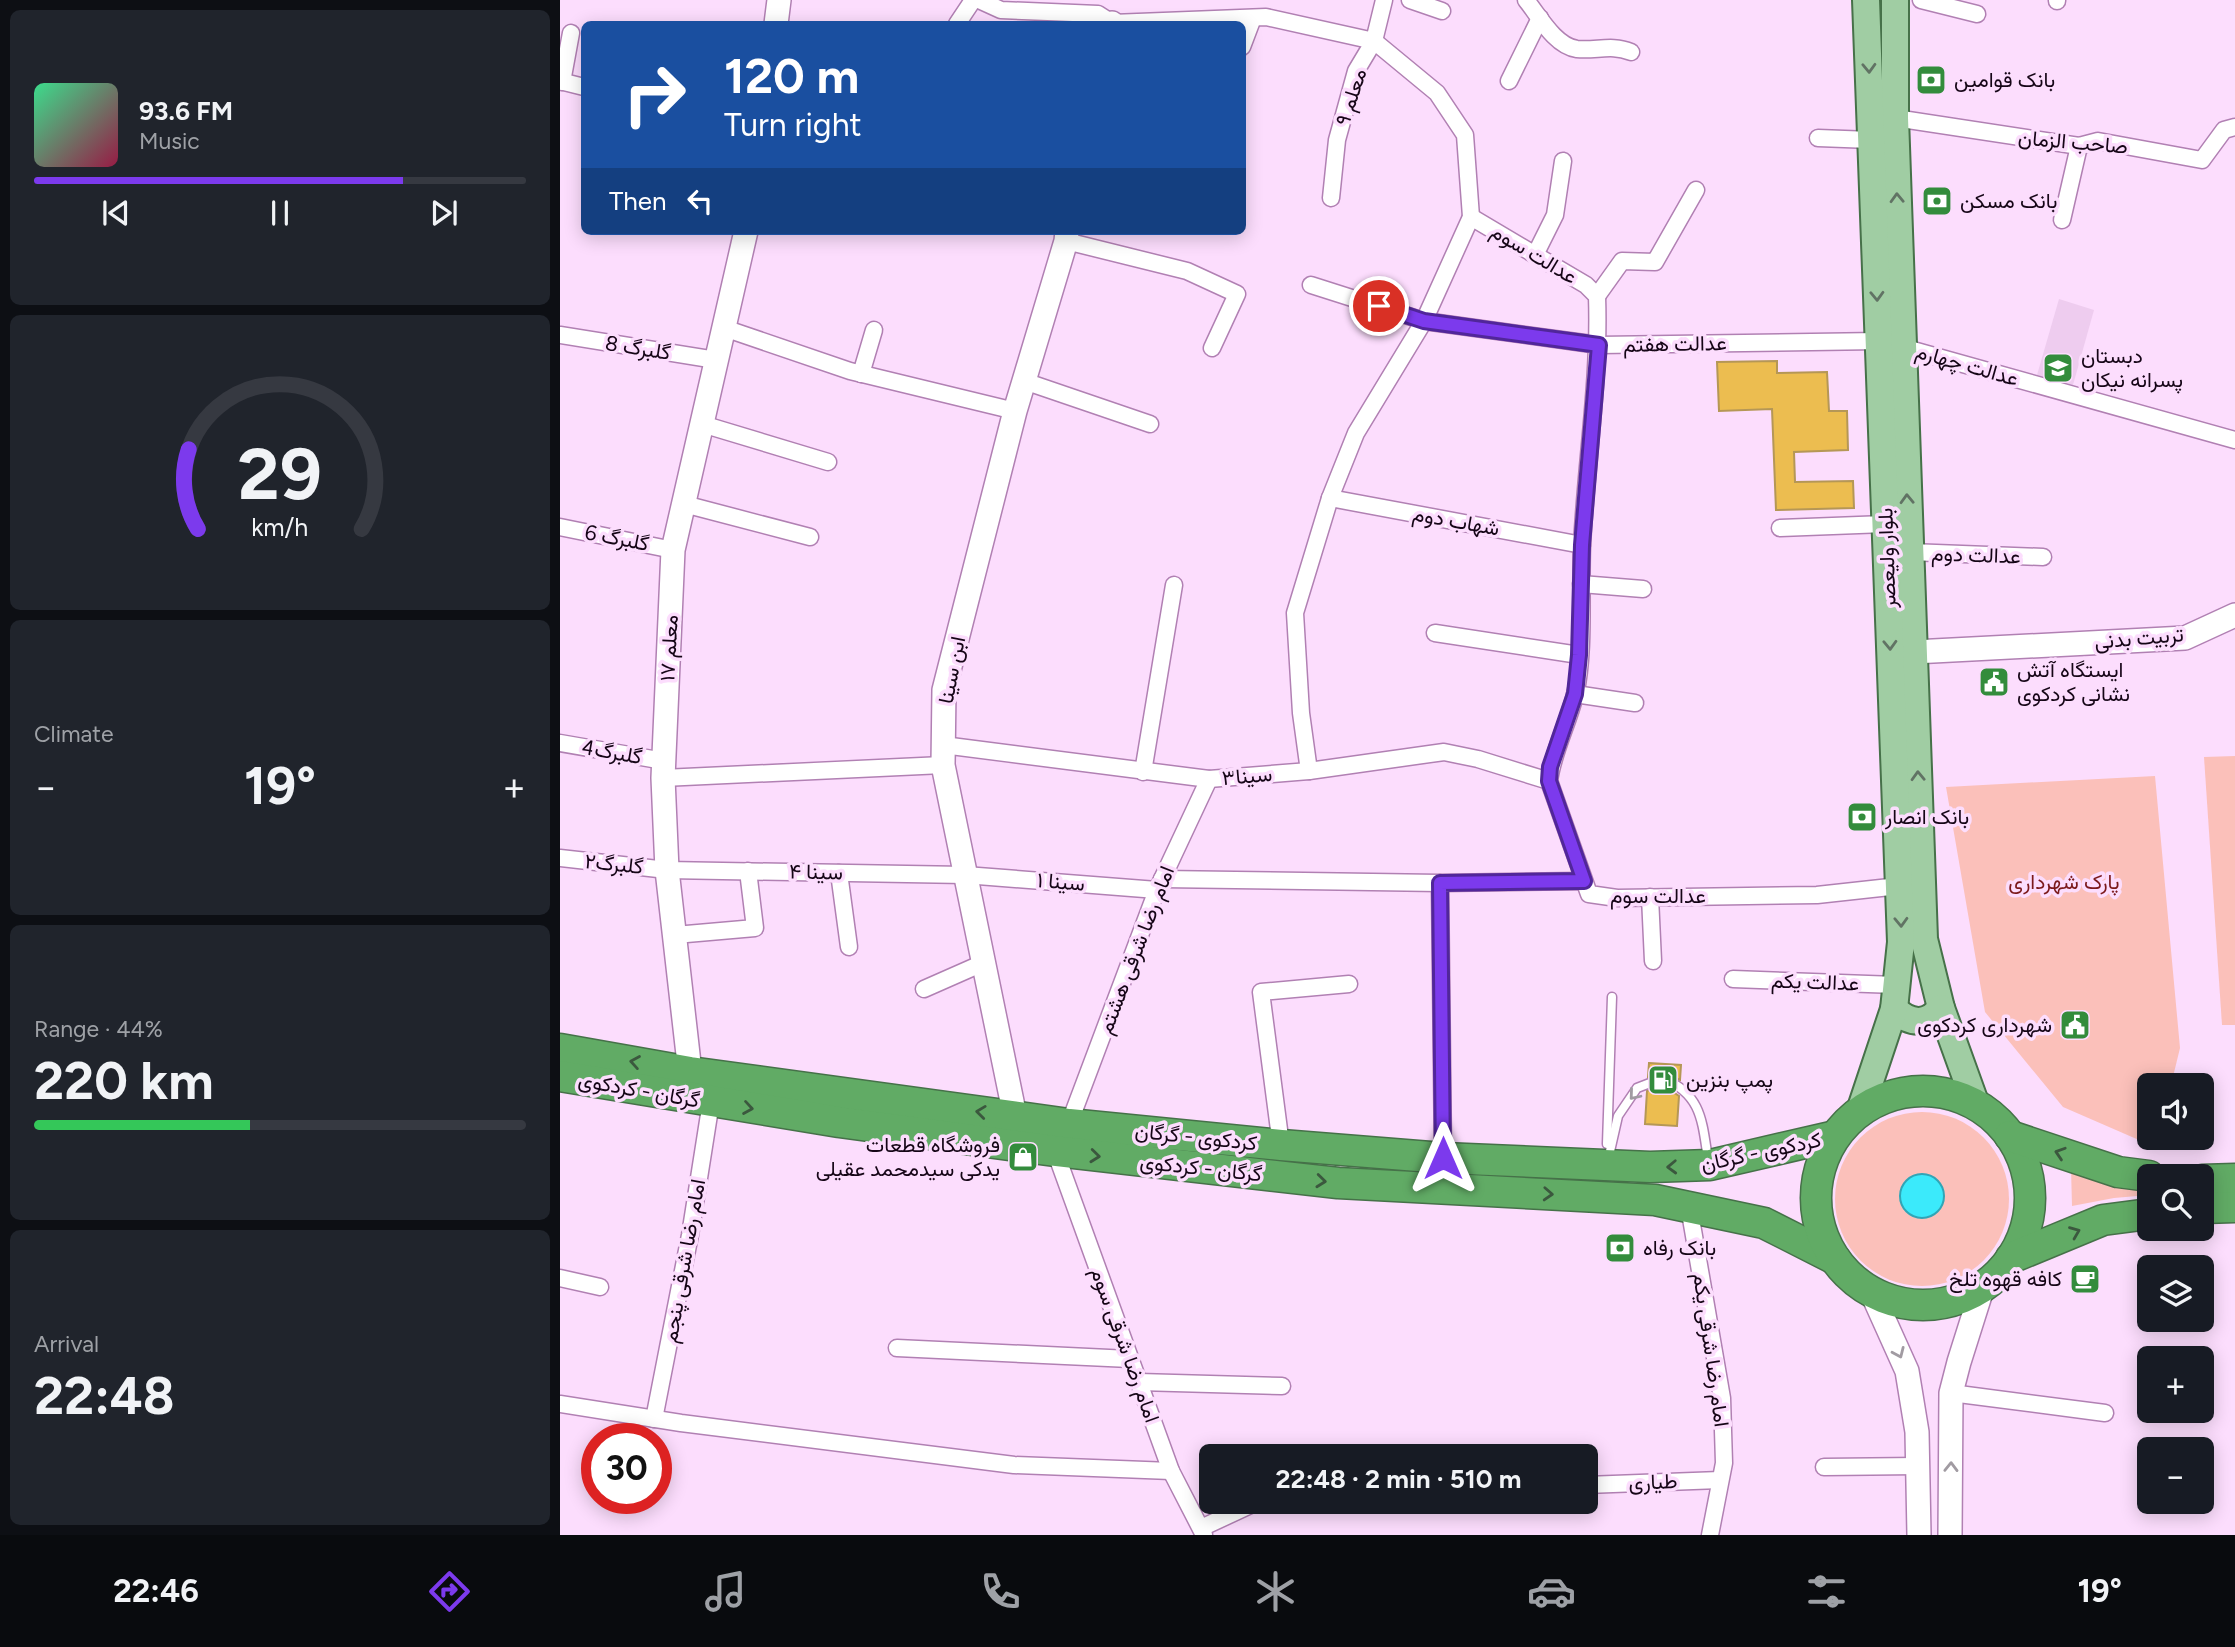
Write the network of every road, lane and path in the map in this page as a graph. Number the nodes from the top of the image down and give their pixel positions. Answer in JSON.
{"nodes":[{"id":1,"x":779,"y":0,"type":"edge"},
{"id":2,"x":973,"y":0,"type":"edge"},
{"id":3,"x":979,"y":0,"type":"edge"},
{"id":4,"x":1384,"y":0,"type":"edge"},
{"id":5,"x":1410,"y":0,"type":"edge"},
{"id":6,"x":1526,"y":0,"type":"edge"},
{"id":7,"x":1866,"y":0,"type":"edge"},
{"id":8,"x":1895,"y":0,"type":"edge"},
{"id":9,"x":1921,"y":0,"type":"edge"},
{"id":10,"x":1442,"y":11,"type":"dead end"},
{"id":11,"x":1977,"y":14,"type":"dead end"},
{"id":12,"x":1105,"y":15,"type":"edge"},
{"id":13,"x":1252,"y":18,"type":"junction"},
{"id":14,"x":1540,"y":18,"type":"junction"},
{"id":15,"x":776,"y":21,"type":"edge"},
{"id":16,"x":959,"y":21,"type":"edge"},
{"id":17,"x":572,"y":33,"type":"dead end"},
{"id":18,"x":1246,"y":35,"type":"edge"},
{"id":19,"x":1374,"y":41,"type":"junction"},
{"id":20,"x":1631,"y":52,"type":"dead end"},
{"id":21,"x":561,"y":81,"type":"edge"},
{"id":22,"x":1509,"y":81,"type":"dead end"},
{"id":23,"x":581,"y":86,"type":"edge"},
{"id":24,"x":1895,"y":118,"type":"junction"},
{"id":25,"x":2235,"y":127,"type":"edge"},
{"id":26,"x":1818,"y":138,"type":"dead end"},
{"id":27,"x":1871,"y":140,"type":"junction"},
{"id":28,"x":2080,"y":146,"type":"junction"},
{"id":29,"x":1563,"y":161,"type":"dead end"},
{"id":30,"x":1696,"y":190,"type":"dead end"},
{"id":31,"x":1331,"y":198,"type":"dead end"},
{"id":32,"x":1471,"y":217,"type":"junction"},
{"id":33,"x":2062,"y":220,"type":"dead end"},
{"id":34,"x":745,"y":235,"type":"edge"},
{"id":35,"x":1067,"y":236,"type":"edge"},
{"id":36,"x":1535,"y":255,"type":"junction"},
{"id":37,"x":1311,"y":285,"type":"dead end"},
{"id":38,"x":1597,"y":296,"type":"junction"},
{"id":39,"x":1424,"y":321,"type":"junction"},
{"id":40,"x":724,"y":328,"type":"junction"},
{"id":41,"x":874,"y":330,"type":"dead end"},
{"id":42,"x":560,"y":335,"type":"edge"},
{"id":43,"x":1891,"y":344,"type":"junction"},
{"id":44,"x":1599,"y":345,"type":"junction"},
{"id":45,"x":1212,"y":348,"type":"dead end"},
{"id":46,"x":716,"y":360,"type":"junction"},
{"id":47,"x":861,"y":374,"type":"junction"},
{"id":48,"x":1024,"y":381,"type":"junction"},
{"id":49,"x":1015,"y":411,"type":"junction"},
{"id":50,"x":702,"y":424,"type":"junction"},
{"id":51,"x":1150,"y":424,"type":"dead end"},
{"id":52,"x":2235,"y":440,"type":"edge"},
{"id":53,"x":828,"y":462,"type":"dead end"},
{"id":54,"x":1330,"y":498,"type":"junction"},
{"id":55,"x":684,"y":504,"type":"junction"},
{"id":56,"x":1885,"y":524,"type":"junction"},
{"id":57,"x":560,"y":527,"type":"edge"},
{"id":58,"x":1780,"y":528,"type":"dead end"},
{"id":59,"x":810,"y":537,"type":"dead end"},
{"id":60,"x":1582,"y":545,"type":"junction"},
{"id":61,"x":673,"y":550,"type":"junction"},
{"id":62,"x":1910,"y":552,"type":"junction"},
{"id":63,"x":2043,"y":557,"type":"dead end"},
{"id":64,"x":1581,"y":584,"type":"junction"},
{"id":65,"x":1174,"y":585,"type":"dead end"},
{"id":66,"x":1643,"y":589,"type":"dead end"},
{"id":67,"x":2235,"y":615,"type":"edge"},
{"id":68,"x":1435,"y":632,"type":"dead end"},
{"id":69,"x":1914,"y":652,"type":"junction"},
{"id":70,"x":1579,"y":655,"type":"junction"},
{"id":71,"x":1575,"y":694,"type":"junction"},
{"id":72,"x":1635,"y":703,"type":"dead end"},
{"id":73,"x":560,"y":743,"type":"edge"},
{"id":74,"x":943,"y":755,"type":"junction"},
{"id":75,"x":663,"y":769,"type":"junction"},
{"id":76,"x":1309,"y":771,"type":"junction"},
{"id":77,"x":1143,"y":772,"type":"junction"},
{"id":78,"x":1209,"y":779,"type":"junction"},
{"id":79,"x":1549,"y":781,"type":"junction"},
{"id":80,"x":560,"y":858,"type":"edge"},
{"id":81,"x":667,"y":870,"type":"junction"},
{"id":82,"x":748,"y":871,"type":"junction"},
{"id":83,"x":839,"y":873,"type":"junction"},
{"id":84,"x":965,"y":875,"type":"junction"},
{"id":85,"x":1584,"y":881,"type":"junction"},
{"id":86,"x":1440,"y":883,"type":"junction"},
{"id":87,"x":1159,"y":885,"type":"junction"},
{"id":88,"x":1899,"y":886,"type":"junction"},
{"id":89,"x":1650,"y":897,"type":"junction"},
{"id":90,"x":675,"y":935,"type":"junction"},
{"id":91,"x":849,"y":947,"type":"dead end"},
{"id":92,"x":1653,"y":961,"type":"dead end"},
{"id":93,"x":983,"y":963,"type":"junction"},
{"id":94,"x":1733,"y":979,"type":"dead end"},
{"id":95,"x":1349,"y":984,"type":"dead end"},
{"id":96,"x":924,"y":989,"type":"dead end"},
{"id":97,"x":1612,"y":997,"type":"dead end"},
{"id":98,"x":1895,"y":997,"type":"junction"},
{"id":99,"x":1941,"y":1008,"type":"junction"},
{"id":100,"x":560,"y":1049,"type":"edge"},
{"id":101,"x":690,"y":1072,"type":"junction"},
{"id":102,"x":560,"y":1076,"type":"edge"},
{"id":103,"x":711,"y":1102,"type":"junction"},
{"id":104,"x":1976,"y":1105,"type":"junction"},
{"id":105,"x":1860,"y":1111,"type":"junction"},
{"id":106,"x":1015,"y":1116,"type":"junction"},
{"id":107,"x":1069,"y":1124,"type":"junction"},
{"id":108,"x":1835,"y":1136,"type":"junction"},
{"id":109,"x":2010,"y":1136,"type":"junction"},
{"id":110,"x":1281,"y":1146,"type":"junction"},
{"id":111,"x":1055,"y":1152,"type":"junction"},
{"id":112,"x":1443,"y":1158,"type":"junction"},
{"id":113,"x":1607,"y":1164,"type":"junction"},
{"id":114,"x":1710,"y":1166,"type":"junction"},
{"id":115,"x":2137,"y":1174,"type":"edge"},
{"id":116,"x":2235,"y":1179,"type":"edge"},
{"id":117,"x":2214,"y":1180,"type":"edge"},
{"id":118,"x":1689,"y":1207,"type":"junction"},
{"id":119,"x":2235,"y":1207,"type":"edge"},
{"id":120,"x":2214,"y":1208,"type":"edge"},
{"id":121,"x":2137,"y":1216,"type":"edge"},
{"id":122,"x":2011,"y":1258,"type":"junction"},
{"id":123,"x":1835,"y":1259,"type":"junction"},
{"id":124,"x":560,"y":1278,"type":"edge"},
{"id":125,"x":1983,"y":1286,"type":"junction"},
{"id":126,"x":600,"y":1287,"type":"dead end"},
{"id":127,"x":1871,"y":1291,"type":"junction"},
{"id":128,"x":897,"y":1348,"type":"dead end"},
{"id":129,"x":1130,"y":1359,"type":"junction"},
{"id":130,"x":1139,"y":1382,"type":"junction"},
{"id":131,"x":1282,"y":1386,"type":"dead end"},
{"id":132,"x":1951,"y":1393,"type":"junction"},
{"id":133,"x":560,"y":1404,"type":"edge"},
{"id":134,"x":2105,"y":1413,"type":"dead end"},
{"id":135,"x":654,"y":1419,"type":"junction"},
{"id":136,"x":1918,"y":1466,"type":"junction"},
{"id":137,"x":1824,"y":1467,"type":"dead end"},
{"id":138,"x":1171,"y":1471,"type":"junction"},
{"id":139,"x":1720,"y":1480,"type":"junction"},
{"id":140,"x":1598,"y":1485,"type":"edge"},
{"id":141,"x":1235,"y":1514,"type":"edge"},
{"id":142,"x":1203,"y":1531,"type":"edge"},
{"id":143,"x":1710,"y":1535,"type":"edge"},
{"id":144,"x":1919,"y":1535,"type":"edge"},
{"id":145,"x":1950,"y":1535,"type":"edge"}],
"edges":[{"from":1,"to":15,"type":"street"},
{"from":2,"to":16,"type":"street"},
{"from":3,"to":12,"type":"street"},
{"from":4,"to":19,"type":"street","name":"معلم ۹"},
{"from":5,"to":10,"type":"street"},
{"from":6,"to":14,"type":"street"},
{"from":7,"to":27,"type":"main road","name":"بلوار ولیعصر","one_way":true},
{"from":8,"to":24,"type":"main road","name":"بلوار ولیعصر"},
{"from":9,"to":11,"type":"street"},
{"from":12,"to":13,"type":"street"},
{"from":13,"to":18,"type":"street"},
{"from":13,"to":19,"type":"street"},
{"from":14,"to":20,"type":"street"},
{"from":14,"to":22,"type":"street"},
{"from":17,"to":21,"type":"street"},
{"from":19,"to":31,"type":"street","name":"معلم ۹"},
{"from":19,"to":32,"type":"street"},
{"from":21,"to":23,"type":"street"},
{"from":24,"to":28,"type":"street","name":"صاحب الزمان"},
{"from":43,"to":24,"type":"main road","name":"بلوار ولیعصر","one_way":true},
{"from":25,"to":28,"type":"street","name":"صاحب الزمان"},
{"from":26,"to":27,"type":"street"},
{"from":27,"to":43,"type":"main road","name":"بلوار ولیعصر","one_way":true},
{"from":28,"to":33,"type":"street"},
{"from":29,"to":36,"type":"street"},
{"from":30,"to":38,"type":"street"},
{"from":32,"to":36,"type":"street","name":"عدالت سوم"},
{"from":32,"to":39,"type":"street"},
{"from":34,"to":40,"type":"street","name":"معلم ۱۷"},
{"from":35,"to":45,"type":"street"},
{"from":35,"to":48,"type":"street","name":"ابن سینا"},
{"from":36,"to":38,"type":"street","name":"عدالت سوم"},
{"from":37,"to":39,"type":"street","name":"عدالت هفتم"},
{"from":38,"to":44,"type":"street","name":"عدالت سوم"},
{"from":39,"to":44,"type":"street","name":"عدالت هفتم"},
{"from":39,"to":54,"type":"street"},
{"from":40,"to":46,"type":"street","name":"معلم ۱۷"},
{"from":40,"to":47,"type":"street"},
{"from":41,"to":47,"type":"street"},
{"from":42,"to":46,"type":"street","name":"گلبرگ 8"},
{"from":43,"to":44,"type":"street","name":"عدالت هفتم"},
{"from":43,"to":52,"type":"street","name":"عدالت چهارم"},
{"from":43,"to":56,"type":"main road","name":"بلوار ولیعصر"},
{"from":62,"to":43,"type":"main road","name":"بلوار ولیعصر","one_way":true},
{"from":44,"to":60,"type":"street","name":"عدالت سوم"},
{"from":46,"to":50,"type":"street","name":"معلم ۱۷"},
{"from":47,"to":49,"type":"street"},
{"from":48,"to":49,"type":"street","name":"ابن سینا"},
{"from":48,"to":51,"type":"street"},
{"from":49,"to":74,"type":"street","name":"ابن سینا"},
{"from":50,"to":53,"type":"street"},
{"from":50,"to":55,"type":"street","name":"معلم ۱۷"},
{"from":54,"to":60,"type":"street","name":"شهاب دوم"},
{"from":54,"to":76,"type":"street"},
{"from":55,"to":59,"type":"street"},
{"from":55,"to":61,"type":"street","name":"معلم ۱۷"},
{"from":56,"to":58,"type":"street"},
{"from":56,"to":88,"type":"main road","name":"بلوار ولیعصر","one_way":true},
{"from":57,"to":61,"type":"street","name":"گلبرگ 6"},
{"from":60,"to":64,"type":"street","name":"عدالت سوم"},
{"from":61,"to":75,"type":"street","name":"معلم ۱۷"},
{"from":62,"to":63,"type":"street","name":"عدالت دوم"},
{"from":62,"to":69,"type":"main road","name":"بلوار ولیعصر"},
{"from":64,"to":66,"type":"street"},
{"from":64,"to":70,"type":"street","name":"عدالت سوم"},
{"from":65,"to":77,"type":"street"},
{"from":67,"to":69,"type":"street","name":"تربیت بدنی"},
{"from":68,"to":70,"type":"street"},
{"from":99,"to":69,"type":"main road","name":"بلوار ولیعصر","one_way":true},
{"from":70,"to":71,"type":"street","name":"عدالت سوم"},
{"from":71,"to":72,"type":"street"},
{"from":71,"to":79,"type":"street","name":"عدالت سوم"},
{"from":73,"to":75,"type":"street","name":"گلبرگ4"},
{"from":74,"to":75,"type":"street","name":"گلبرگ4"},
{"from":74,"to":77,"type":"street","name":"سینا۳"},
{"from":74,"to":84,"type":"street","name":"ابن سینا"},
{"from":75,"to":81,"type":"street","name":"معلم ۱۷"},
{"from":76,"to":78,"type":"street","name":"سینا۳"},
{"from":76,"to":79,"type":"street","name":"سینا۳"},
{"from":77,"to":78,"type":"street","name":"سینا۳"},
{"from":78,"to":87,"type":"street","name":"امام رضا شرقی هشتم"},
{"from":79,"to":85,"type":"street","name":"عدالت سوم"},
{"from":80,"to":81,"type":"street","name":"گلبرگ۲"},
{"from":81,"to":82,"type":"street","name":"سینا ۴"},
{"from":81,"to":90,"type":"street","name":"معلم ۱۷"},
{"from":82,"to":83,"type":"street","name":"سینا ۴"},
{"from":82,"to":90,"type":"street"},
{"from":83,"to":84,"type":"street","name":"سینا ۴"},
{"from":83,"to":91,"type":"street"},
{"from":84,"to":87,"type":"street","name":"سینا ۱"},
{"from":84,"to":93,"type":"street","name":"ابن سینا"},
{"from":85,"to":86,"type":"street","name":"سینا ۱"},
{"from":85,"to":89,"type":"street","name":"عدالت سوم"},
{"from":86,"to":87,"type":"street","name":"سینا ۱"},
{"from":86,"to":112,"type":"street"},
{"from":87,"to":107,"type":"street","name":"امام رضا شرقی هشتم"},
{"from":88,"to":89,"type":"street","name":"عدالت سوم"},
{"from":88,"to":98,"type":"main road","name":"بلوار ولیعصر","one_way":true},
{"from":89,"to":92,"type":"street"},
{"from":90,"to":101,"type":"street","name":"معلم ۱۷"},
{"from":93,"to":96,"type":"street"},
{"from":93,"to":106,"type":"street","name":"ابن سینا"},
{"from":94,"to":98,"type":"street","name":"عدالت یکم"},
{"from":95,"to":110,"type":"street"},
{"from":97,"to":113,"type":"lane"},
{"from":98,"to":99,"type":"main road"},
{"from":98,"to":105,"type":"main road","name":"بلوار ولیعصر"},
{"from":99,"to":104,"type":"main road","name":"بلوار ولیعصر"},
{"from":101,"to":100,"type":"highway","name":"کردکوی - گرگان","one_way":true},
{"from":106,"to":101,"type":"highway","name":"کردکوی - گرگان","one_way":true},
{"from":102,"to":103,"type":"highway","name":"گرگان - کردکوی"},
{"from":103,"to":111,"type":"highway","name":"گرگان - کردکوی","one_way":true},
{"from":103,"to":135,"type":"street","name":"امام رضا شرقی پنجم"},
{"from":104,"to":105,"type":"highway"},
{"from":104,"to":109,"type":"highway"},
{"from":105,"to":108,"type":"highway"},
{"from":106,"to":107,"type":"highway","name":"کردکوی - گرگان"},
{"from":107,"to":110,"type":"highway","name":"کردکوی - گرگان"},
{"from":108,"to":114,"type":"highway","name":"کردکوی - گرگان"},
{"from":108,"to":123,"type":"highway"},
{"from":115,"to":109,"type":"highway","one_way":true},
{"from":109,"to":122,"type":"highway"},
{"from":110,"to":112,"type":"highway","name":"کردکوی - گرگان"},
{"from":111,"to":118,"type":"highway","name":"گرگان - کردکوی","one_way":true},
{"from":111,"to":129,"type":"street","name":"امام رضا شرقی سوم"},
{"from":112,"to":113,"type":"highway","name":"کردکوی - گرگان"},
{"from":114,"to":113,"type":"highway","name":"کردکوی - گرگان","one_way":true},
{"from":114,"to":113,"type":"lane","one_way":true},
{"from":116,"to":117,"type":"highway"},
{"from":118,"to":123,"type":"highway","name":"گرگان - کردکوی"},
{"from":118,"to":139,"type":"street","name":"امام رضا شرقی یکم"},
{"from":119,"to":120,"type":"highway"},
{"from":122,"to":121,"type":"highway","one_way":true},
{"from":122,"to":125,"type":"highway"},
{"from":123,"to":127,"type":"highway"},
{"from":124,"to":126,"type":"street"},
{"from":125,"to":127,"type":"highway"},
{"from":125,"to":132,"type":"street"},
{"from":127,"to":136,"type":"street","one_way":true},
{"from":128,"to":129,"type":"street"},
{"from":129,"to":130,"type":"street","name":"امام رضا شرقی سوم"},
{"from":130,"to":131,"type":"street"},
{"from":130,"to":138,"type":"street","name":"امام رضا شرقی سوم"},
{"from":132,"to":134,"type":"street"},
{"from":145,"to":132,"type":"street","one_way":true},
{"from":133,"to":135,"type":"street"},
{"from":135,"to":138,"type":"street"},
{"from":136,"to":137,"type":"street"},
{"from":136,"to":144,"type":"street"},
{"from":138,"to":142,"type":"street","name":"امام رضا شرقی سوم"},
{"from":139,"to":140,"type":"street","name":"طیاری"},
{"from":139,"to":143,"type":"street","name":"امام رضا شرقی یکم"},
{"from":141,"to":142,"type":"street"}]}
